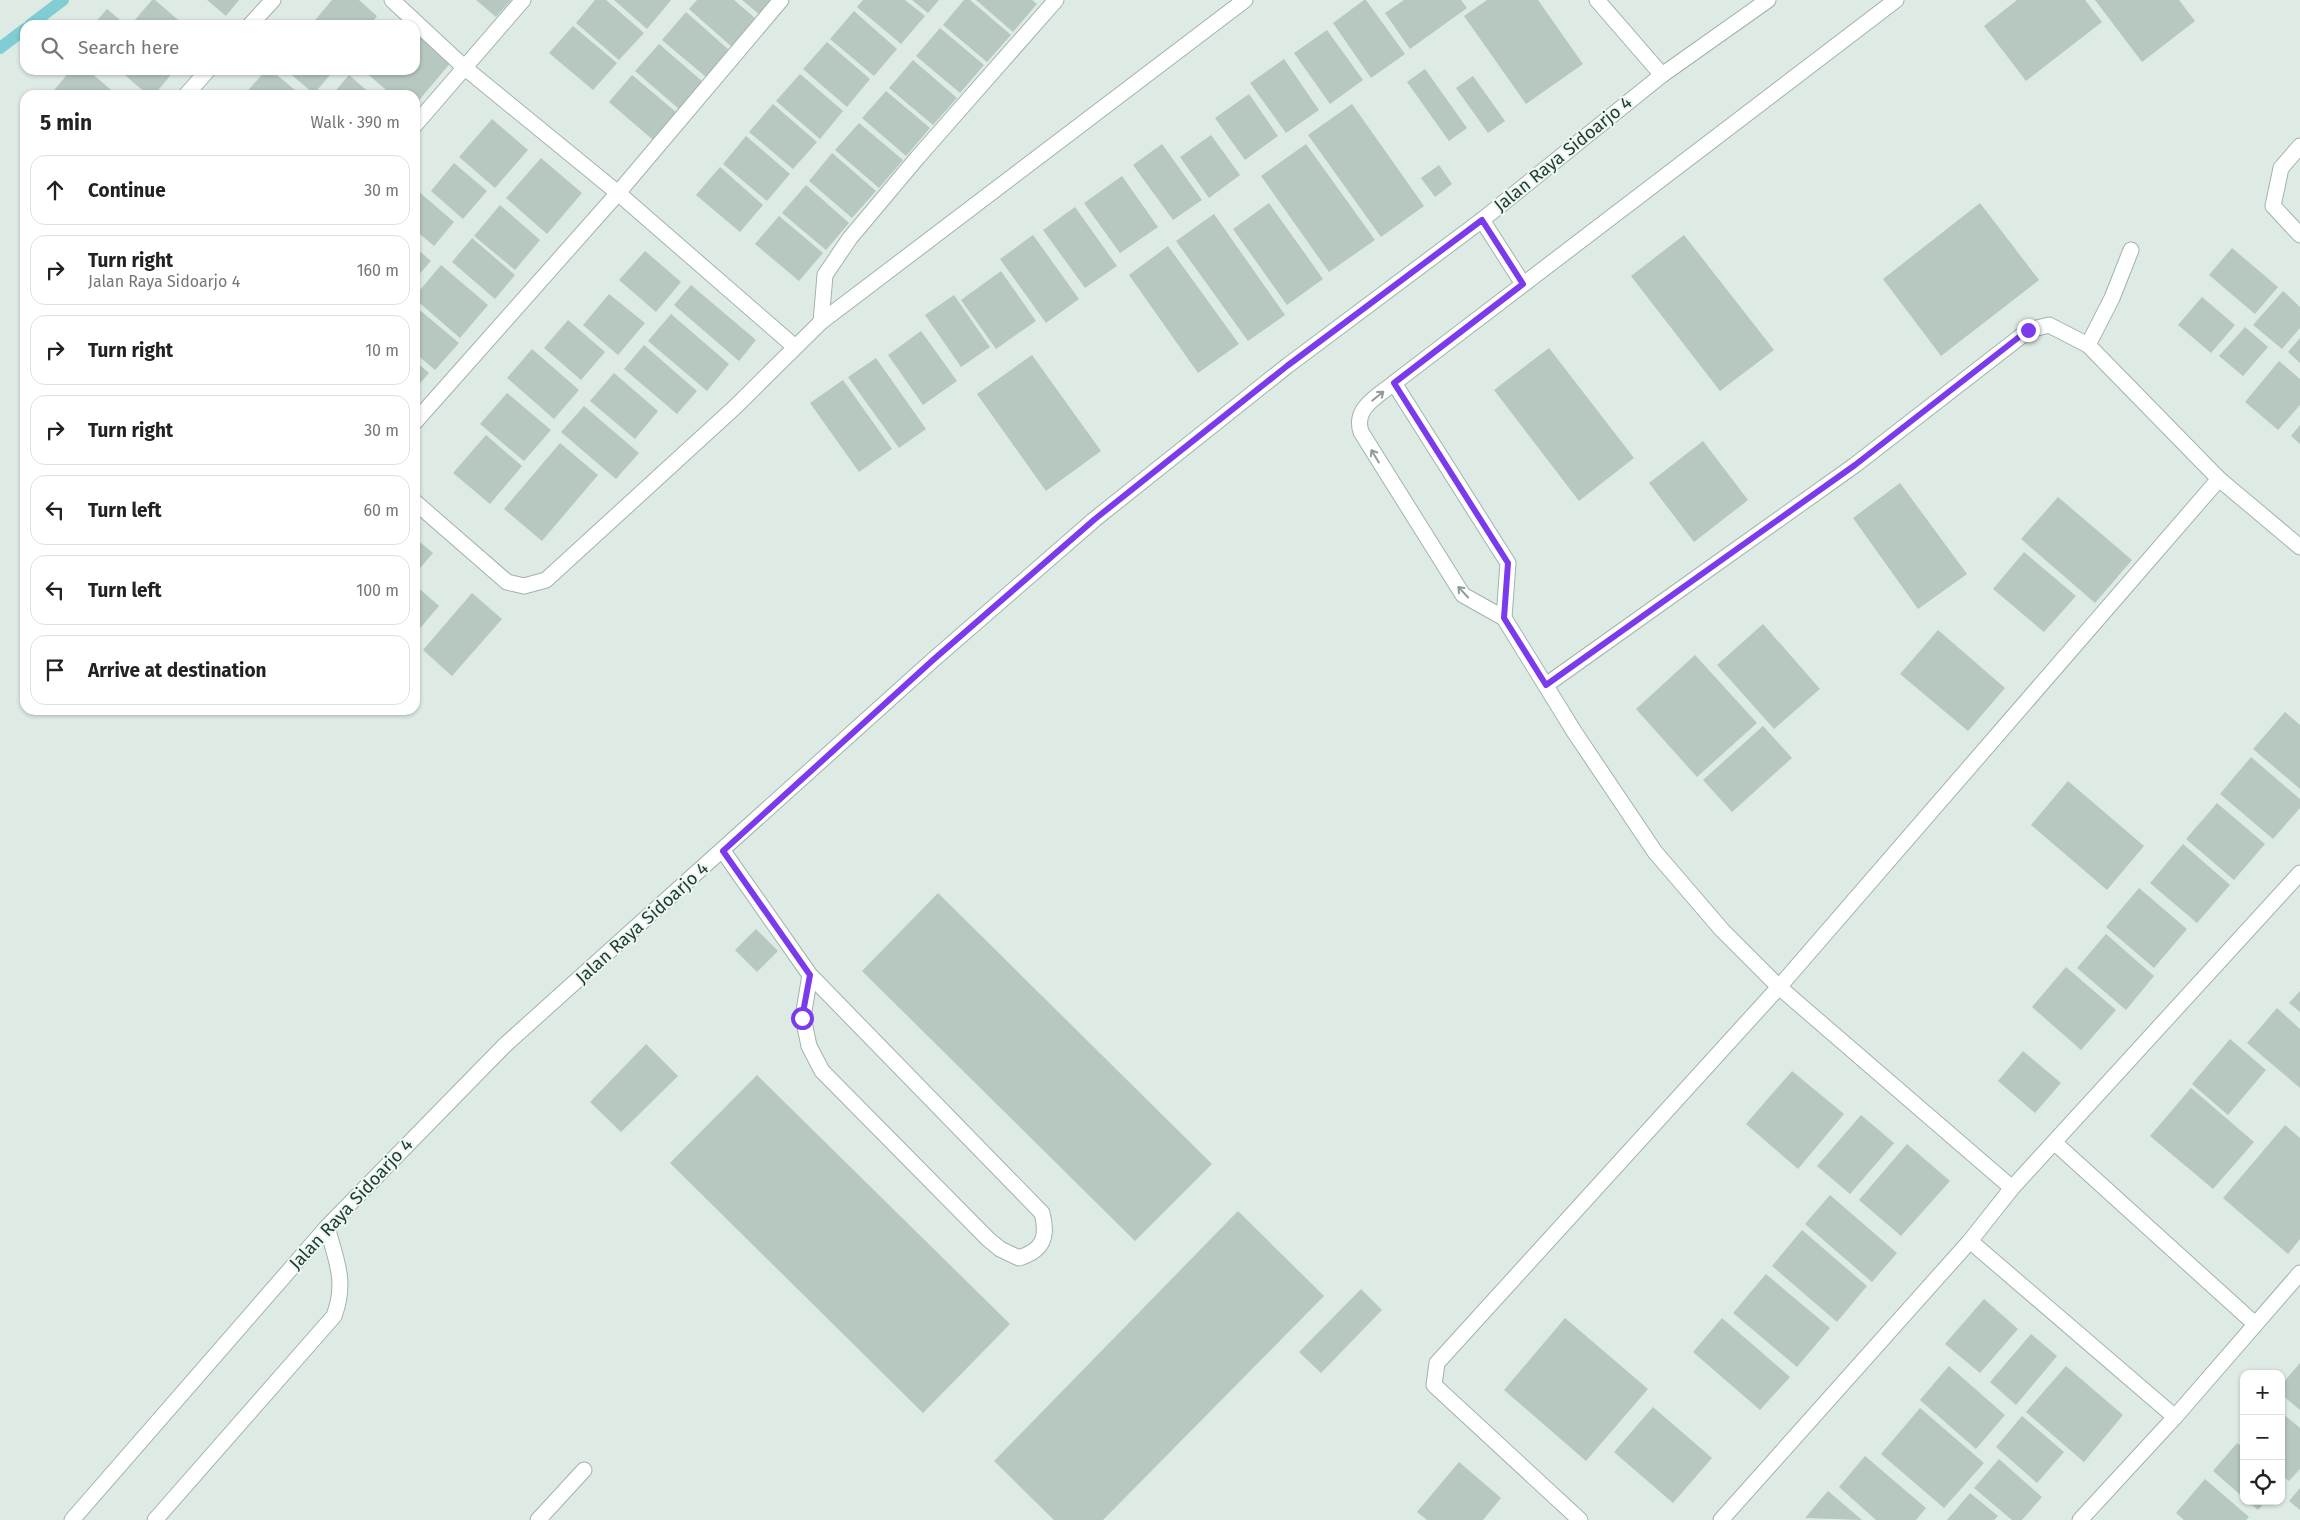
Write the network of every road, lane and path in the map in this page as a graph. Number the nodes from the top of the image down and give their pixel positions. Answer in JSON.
{"nodes":[{"id":1,"x":273,"y":0,"type":"edge"},
{"id":2,"x":392,"y":0,"type":"edge"},
{"id":3,"x":523,"y":0,"type":"edge"},
{"id":4,"x":780,"y":0,"type":"edge"},
{"id":5,"x":1056,"y":0,"type":"edge"},
{"id":6,"x":1245,"y":0,"type":"edge"},
{"id":7,"x":1597,"y":0,"type":"edge"},
{"id":8,"x":1768,"y":0,"type":"edge"},
{"id":9,"x":1896,"y":0,"type":"edge"},
{"id":10,"x":255,"y":20,"type":"edge"},
{"id":11,"x":413,"y":20,"type":"edge"},
{"id":12,"x":420,"y":26,"type":"edge"},
{"id":13,"x":465,"y":68,"type":"junction"},
{"id":14,"x":204,"y":75,"type":"edge"},
{"id":15,"x":1662,"y":75,"type":"junction"},
{"id":16,"x":190,"y":90,"type":"edge"},
{"id":17,"x":420,"y":119,"type":"edge"},
{"id":18,"x":2300,"y":146,"type":"edge"},
{"id":19,"x":618,"y":192,"type":"junction"},
{"id":20,"x":1482,"y":220,"type":"junction"},
{"id":21,"x":2300,"y":235,"type":"edge"},
{"id":22,"x":2131,"y":250,"type":"dead end"},
{"id":23,"x":1523,"y":284,"type":"junction"},
{"id":24,"x":821,"y":322,"type":"junction"},
{"id":25,"x":2088,"y":344,"type":"junction"},
{"id":26,"x":796,"y":346,"type":"junction"},
{"id":27,"x":1394,"y":383,"type":"junction"},
{"id":28,"x":420,"y":416,"type":"edge"},
{"id":29,"x":2219,"y":479,"type":"junction"},
{"id":30,"x":420,"y":506,"type":"edge"},
{"id":31,"x":2300,"y":547,"type":"edge"},
{"id":32,"x":1504,"y":618,"type":"junction"},
{"id":33,"x":1546,"y":685,"type":"junction"},
{"id":34,"x":723,"y":851,"type":"junction"},
{"id":35,"x":2300,"y":873,"type":"edge"},
{"id":36,"x":810,"y":975,"type":"junction"},
{"id":37,"x":1779,"y":987,"type":"junction"},
{"id":38,"x":2055,"y":1143,"type":"junction"},
{"id":39,"x":2012,"y":1188,"type":"junction"},
{"id":40,"x":327,"y":1227,"type":"junction"},
{"id":41,"x":1970,"y":1241,"type":"junction"},
{"id":42,"x":2300,"y":1273,"type":"edge"},
{"id":43,"x":2255,"y":1324,"type":"junction"},
{"id":44,"x":2175,"y":1417,"type":"junction"},
{"id":45,"x":584,"y":1470,"type":"dead end"},
{"id":46,"x":72,"y":1520,"type":"edge"},
{"id":47,"x":155,"y":1520,"type":"edge"},
{"id":48,"x":538,"y":1520,"type":"edge"},
{"id":49,"x":1580,"y":1520,"type":"edge"},
{"id":50,"x":1721,"y":1520,"type":"edge"},
{"id":51,"x":2080,"y":1520,"type":"edge"}],
"edges":[{"from":1,"to":10,"type":"street"},
{"from":2,"to":11,"type":"street"},
{"from":3,"to":13,"type":"street"},
{"from":4,"to":19,"type":"street"},
{"from":5,"to":24,"type":"street"},
{"from":6,"to":24,"type":"street"},
{"from":7,"to":15,"type":"street"},
{"from":8,"to":15,"type":"street","name":"Jalan Raya Sidoarjo 4"},
{"from":9,"to":23,"type":"street"},
{"from":12,"to":13,"type":"street"},
{"from":13,"to":17,"type":"street"},
{"from":13,"to":19,"type":"street"},
{"from":14,"to":16,"type":"street"},
{"from":15,"to":20,"type":"street","name":"Jalan Raya Sidoarjo 4"},
{"from":18,"to":21,"type":"street"},
{"from":19,"to":26,"type":"street"},
{"from":19,"to":28,"type":"street"},
{"from":20,"to":23,"type":"street"},
{"from":20,"to":34,"type":"street","name":"Jalan Raya Sidoarjo 4"},
{"from":22,"to":25,"type":"street"},
{"from":23,"to":27,"type":"street"},
{"from":24,"to":26,"type":"street"},
{"from":25,"to":29,"type":"street"},
{"from":25,"to":33,"type":"street"},
{"from":26,"to":30,"type":"street"},
{"from":27,"to":32,"type":"street"},
{"from":32,"to":27,"type":"street","one_way":true},
{"from":29,"to":31,"type":"street"},
{"from":29,"to":37,"type":"street"},
{"from":32,"to":33,"type":"street"},
{"from":33,"to":37,"type":"street"},
{"from":34,"to":36,"type":"street"},
{"from":34,"to":40,"type":"street","name":"Jalan Raya Sidoarjo 4"},
{"from":35,"to":38,"type":"street"},
{"from":36,"to":36,"type":"street"},
{"from":37,"to":39,"type":"street"},
{"from":37,"to":49,"type":"street"},
{"from":38,"to":39,"type":"street"},
{"from":38,"to":43,"type":"street"},
{"from":39,"to":41,"type":"street"},
{"from":40,"to":46,"type":"street","name":"Jalan Raya Sidoarjo 4"},
{"from":40,"to":47,"type":"street"},
{"from":41,"to":44,"type":"street"},
{"from":41,"to":50,"type":"street"},
{"from":42,"to":43,"type":"street"},
{"from":43,"to":44,"type":"street"},
{"from":44,"to":51,"type":"street"},
{"from":45,"to":48,"type":"street"}]}
